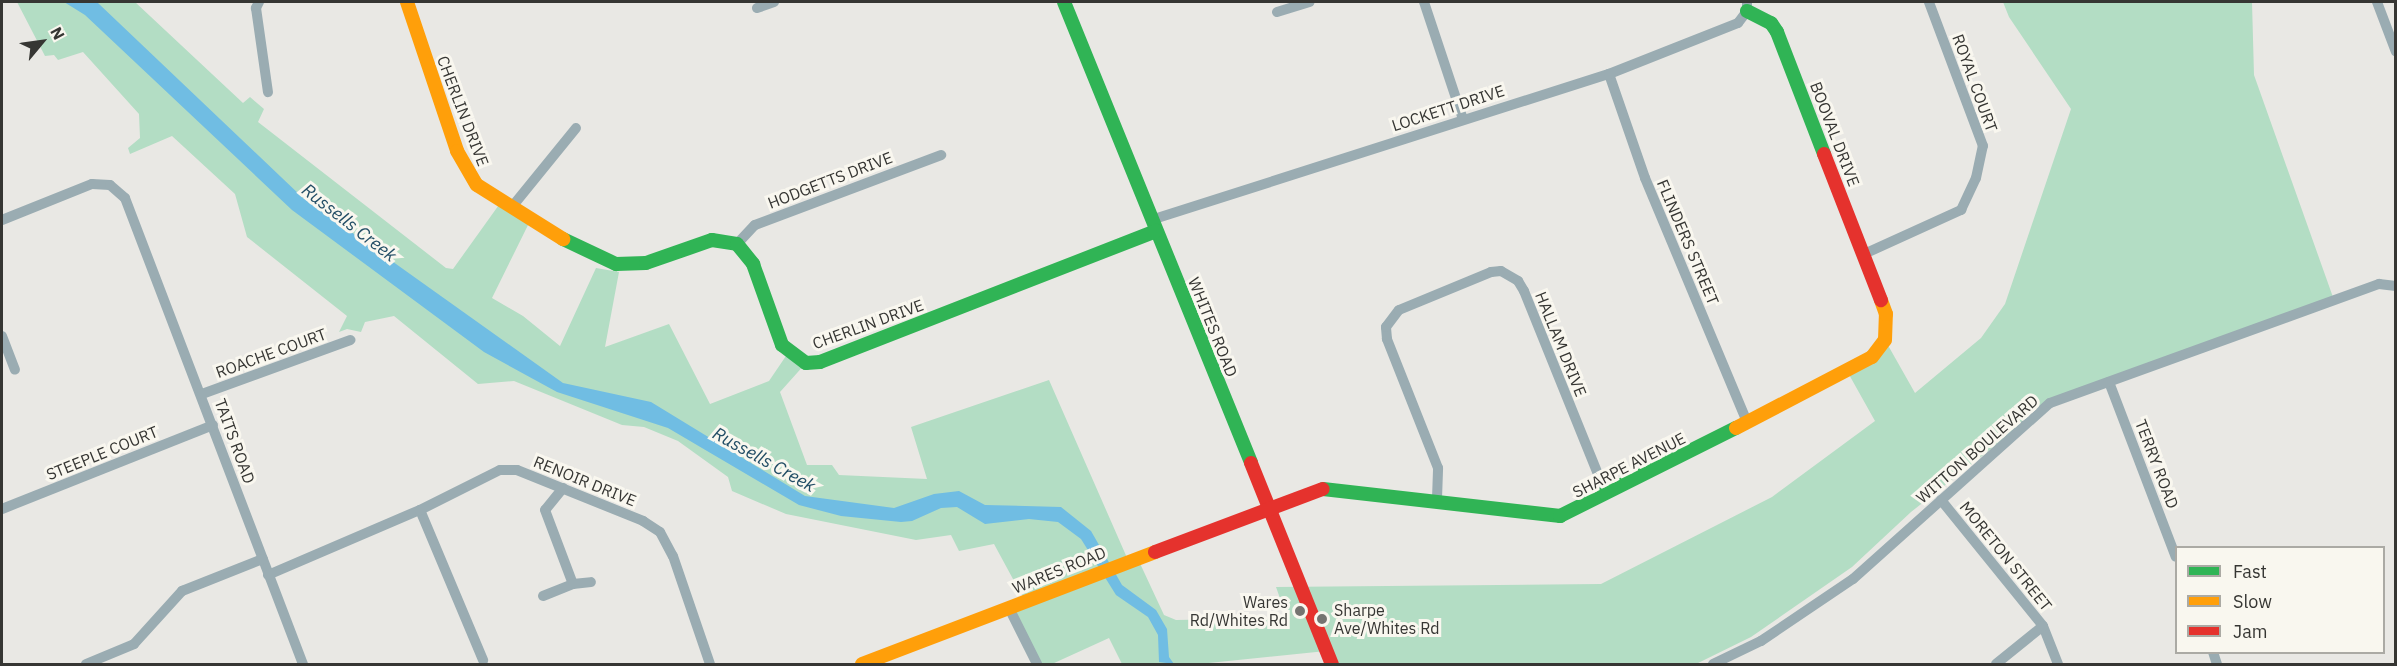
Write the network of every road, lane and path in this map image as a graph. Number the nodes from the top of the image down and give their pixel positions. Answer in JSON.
{"nodes":[{"id":1,"x":259,"y":2,"type":"edge"},
{"id":2,"x":407,"y":2,"type":"edge"},
{"id":3,"x":774,"y":2,"type":"edge"},
{"id":4,"x":1064,"y":2,"type":"edge"},
{"id":5,"x":1310,"y":2,"type":"edge"},
{"id":6,"x":1424,"y":2,"type":"edge"},
{"id":7,"x":1929,"y":2,"type":"edge"},
{"id":8,"x":2377,"y":2,"type":"edge"},
{"id":9,"x":1747,"y":6,"type":"edge"},
{"id":10,"x":757,"y":8,"type":"dead end"},
{"id":11,"x":1277,"y":12,"type":"dead end"},
{"id":12,"x":2396,"y":52,"type":"edge"},
{"id":13,"x":1609,"y":74,"type":"junction"},
{"id":14,"x":268,"y":92,"type":"dead end"},
{"id":15,"x":1463,"y":119,"type":"junction"},
{"id":16,"x":576,"y":128,"type":"dead end"},
{"id":17,"x":941,"y":155,"type":"dead end"},
{"id":18,"x":511,"y":208,"type":"junction"},
{"id":19,"x":2,"y":220,"type":"edge"},
{"id":20,"x":1153,"y":225,"type":"junction"},
{"id":21,"x":737,"y":244,"type":"junction"},
{"id":22,"x":1864,"y":254,"type":"junction"},
{"id":23,"x":1875,"y":284,"type":"joint"},
{"id":24,"x":2396,"y":286,"type":"edge"},
{"id":25,"x":2,"y":336,"type":"edge"},
{"id":26,"x":350,"y":340,"type":"dead end"},
{"id":27,"x":15,"y":370,"type":"dead end"},
{"id":28,"x":2109,"y":382,"type":"junction"},
{"id":29,"x":202,"y":394,"type":"junction"},
{"id":30,"x":1746,"y":420,"type":"junction"},
{"id":31,"x":213,"y":424,"type":"junction"},
{"id":32,"x":563,"y":488,"type":"junction"},
{"id":33,"x":1606,"y":494,"type":"junction"},
{"id":34,"x":1437,"y":499,"type":"junction"},
{"id":35,"x":1941,"y":500,"type":"junction"},
{"id":36,"x":1269,"y":507,"type":"junction"},
{"id":37,"x":2,"y":510,"type":"edge"},
{"id":38,"x":420,"y":510,"type":"junction"},
{"id":39,"x":2175,"y":554,"type":"edge"},
{"id":40,"x":263,"y":559,"type":"junction"},
{"id":41,"x":268,"y":575,"type":"junction"},
{"id":42,"x":591,"y":582,"type":"dead end"},
{"id":43,"x":573,"y":584,"type":"junction"},
{"id":44,"x":543,"y":596,"type":"dead end"},
{"id":45,"x":1009,"y":608,"type":"junction"},
{"id":46,"x":2043,"y":626,"type":"junction"},
{"id":47,"x":2215,"y":659,"type":"edge"},
{"id":48,"x":483,"y":660,"type":"dead end"},
{"id":49,"x":86,"y":664,"type":"edge"},
{"id":50,"x":303,"y":664,"type":"edge"},
{"id":51,"x":710,"y":664,"type":"edge"},
{"id":52,"x":862,"y":664,"type":"edge"},
{"id":53,"x":1037,"y":664,"type":"edge"},
{"id":54,"x":1332,"y":664,"type":"edge"},
{"id":55,"x":1713,"y":664,"type":"edge"},
{"id":56,"x":1996,"y":664,"type":"edge"},
{"id":57,"x":2058,"y":664,"type":"edge"},
{"id":58,"x":2205,"y":664,"type":"edge"}],
"edges":[{"from":1,"to":14,"type":"street"},
{"from":2,"to":18,"type":"street","name":"CHERLIN DRIVE"},
{"from":3,"to":10,"type":"street"},
{"from":4,"to":20,"type":"street","name":"WHITES ROAD"},
{"from":5,"to":11,"type":"street"},
{"from":6,"to":15,"type":"street"},
{"from":7,"to":22,"type":"street","name":"ROYAL COURT"},
{"from":8,"to":12,"type":"street"},
{"from":9,"to":13,"type":"street","name":"LOCKETT DRIVE"},
{"from":9,"to":22,"type":"street","name":"BOOVAL DRIVE"},
{"from":13,"to":15,"type":"street","name":"LOCKETT DRIVE"},
{"from":13,"to":30,"type":"street","name":"FLINDERS STREET"},
{"from":15,"to":20,"type":"street","name":"LOCKETT DRIVE"},
{"from":16,"to":18,"type":"street"},
{"from":17,"to":21,"type":"street","name":"HODGETTS DRIVE"},
{"from":18,"to":21,"type":"street","name":"CHERLIN DRIVE"},
{"from":19,"to":29,"type":"street","name":"TAITS ROAD"},
{"from":20,"to":21,"type":"street","name":"CHERLIN DRIVE"},
{"from":20,"to":36,"type":"street","name":"WHITES ROAD"},
{"from":22,"to":23,"type":"street","name":"BOOVAL DRIVE"},
{"from":23,"to":30,"type":"street","name":"SHARPE AVENUE"},
{"from":24,"to":28,"type":"street","name":"WITTON BOULEVARD"},
{"from":25,"to":27,"type":"street"},
{"from":26,"to":29,"type":"street","name":"ROACHE COURT"},
{"from":28,"to":35,"type":"street","name":"WITTON BOULEVARD"},
{"from":28,"to":39,"type":"street","name":"TERRY ROAD"},
{"from":29,"to":31,"type":"street","name":"TAITS ROAD"},
{"from":30,"to":33,"type":"street","name":"SHARPE AVENUE"},
{"from":31,"to":37,"type":"street","name":"STEEPLE COURT"},
{"from":31,"to":40,"type":"street","name":"TAITS ROAD"},
{"from":32,"to":38,"type":"street","name":"RENOIR DRIVE"},
{"from":32,"to":43,"type":"street"},
{"from":32,"to":51,"type":"street","name":"RENOIR DRIVE"},
{"from":33,"to":34,"type":"street","name":"SHARPE AVENUE"},
{"from":33,"to":34,"type":"street","name":"HALLAM DRIVE"},
{"from":34,"to":36,"type":"street","name":"SHARPE AVENUE"},
{"from":35,"to":46,"type":"street","name":"MORETON STREET"},
{"from":35,"to":55,"type":"street","name":"WITTON BOULEVARD"},
{"from":36,"to":45,"type":"street","name":"WARES ROAD"},
{"from":36,"to":54,"type":"street","name":"WHITES ROAD"},
{"from":38,"to":41,"type":"street","name":"RENOIR DRIVE"},
{"from":38,"to":48,"type":"street"},
{"from":40,"to":41,"type":"street","name":"TAITS ROAD"},
{"from":40,"to":49,"type":"street"},
{"from":41,"to":50,"type":"street","name":"TAITS ROAD"},
{"from":42,"to":43,"type":"street"},
{"from":43,"to":44,"type":"street"},
{"from":45,"to":52,"type":"street","name":"WARES ROAD"},
{"from":45,"to":53,"type":"street"},
{"from":46,"to":56,"type":"street"},
{"from":46,"to":57,"type":"street","name":"MORETON STREET"},
{"from":47,"to":58,"type":"street"}]}
